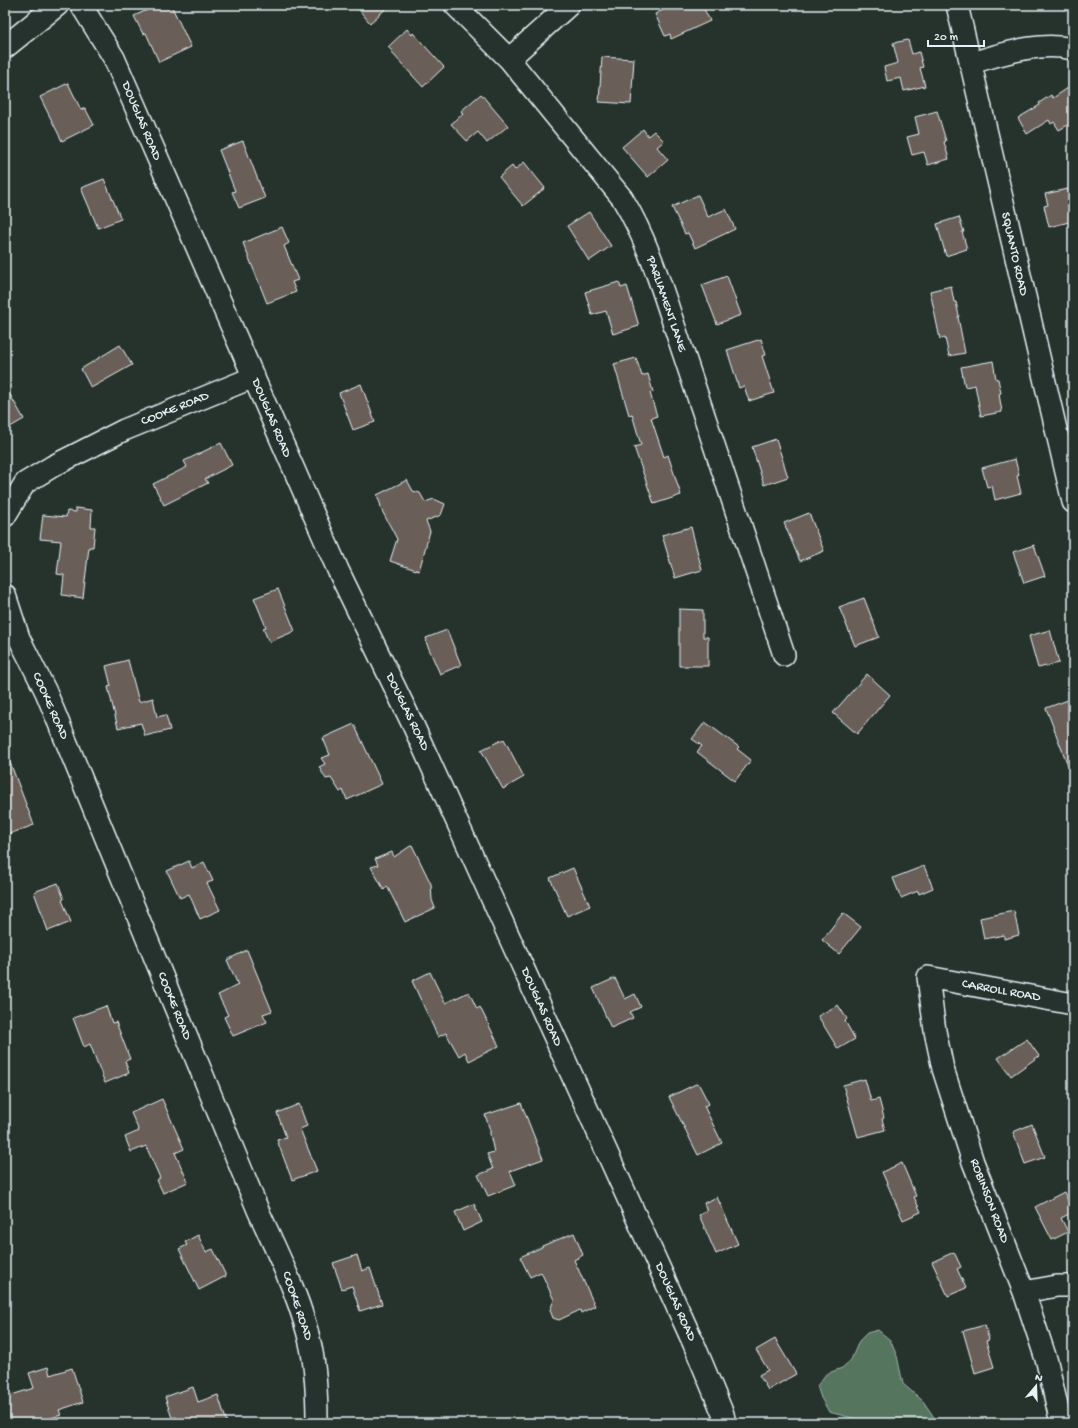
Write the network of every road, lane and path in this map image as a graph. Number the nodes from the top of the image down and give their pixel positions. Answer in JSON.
{"nodes":[{"id":1,"x":57,"y":5,"type":"edge"},
{"id":2,"x":81,"y":5,"type":"edge"},
{"id":3,"x":455,"y":5,"type":"edge"},
{"id":4,"x":569,"y":5,"type":"edge"},
{"id":5,"x":957,"y":5,"type":"edge"},
{"id":6,"x":5,"y":47,"type":"edge"},
{"id":7,"x":1073,"y":49,"type":"edge"},
{"id":8,"x":509,"y":59,"type":"junction"},
{"id":9,"x":970,"y":63,"type":"junction"},
{"id":10,"x":254,"y":377,"type":"junction"},
{"id":11,"x":1065,"y":436,"type":"edge"},
{"id":12,"x":1073,"y":502,"type":"edge"},
{"id":13,"x":5,"y":516,"type":"edge"},
{"id":14,"x":5,"y":595,"type":"edge"},
{"id":15,"x":784,"y":655,"type":"dead end"},
{"id":16,"x":928,"y":977,"type":"joint"},
{"id":17,"x":1073,"y":1004,"type":"edge"},
{"id":18,"x":1073,"y":1286,"type":"edge"},
{"id":19,"x":1024,"y":1292,"type":"junction"},
{"id":20,"x":317,"y":1423,"type":"edge"},
{"id":21,"x":725,"y":1423,"type":"edge"},
{"id":22,"x":1061,"y":1423,"type":"edge"}],
"edges":[{"from":1,"to":6,"type":"street"},
{"from":2,"to":10,"type":"street","name":"DOUGLAS ROAD"},
{"from":3,"to":8,"type":"street","name":"PARLIAMENT LANE"},
{"from":4,"to":8,"type":"street"},
{"from":5,"to":9,"type":"street","name":"SQUANTO ROAD"},
{"from":7,"to":9,"type":"street"},
{"from":8,"to":15,"type":"street","name":"PARLIAMENT LANE"},
{"from":9,"to":11,"type":"street","name":"SQUANTO ROAD"},
{"from":10,"to":13,"type":"street","name":"COOKE ROAD"},
{"from":10,"to":21,"type":"street","name":"DOUGLAS ROAD"},
{"from":11,"to":12,"type":"street","name":"SQUANTO ROAD"},
{"from":14,"to":20,"type":"street","name":"COOKE ROAD"},
{"from":16,"to":17,"type":"street","name":"CARROLL ROAD"},
{"from":16,"to":19,"type":"street","name":"ROBINSON ROAD"},
{"from":18,"to":19,"type":"street"},
{"from":19,"to":22,"type":"street","name":"ROBINSON ROAD"}]}
